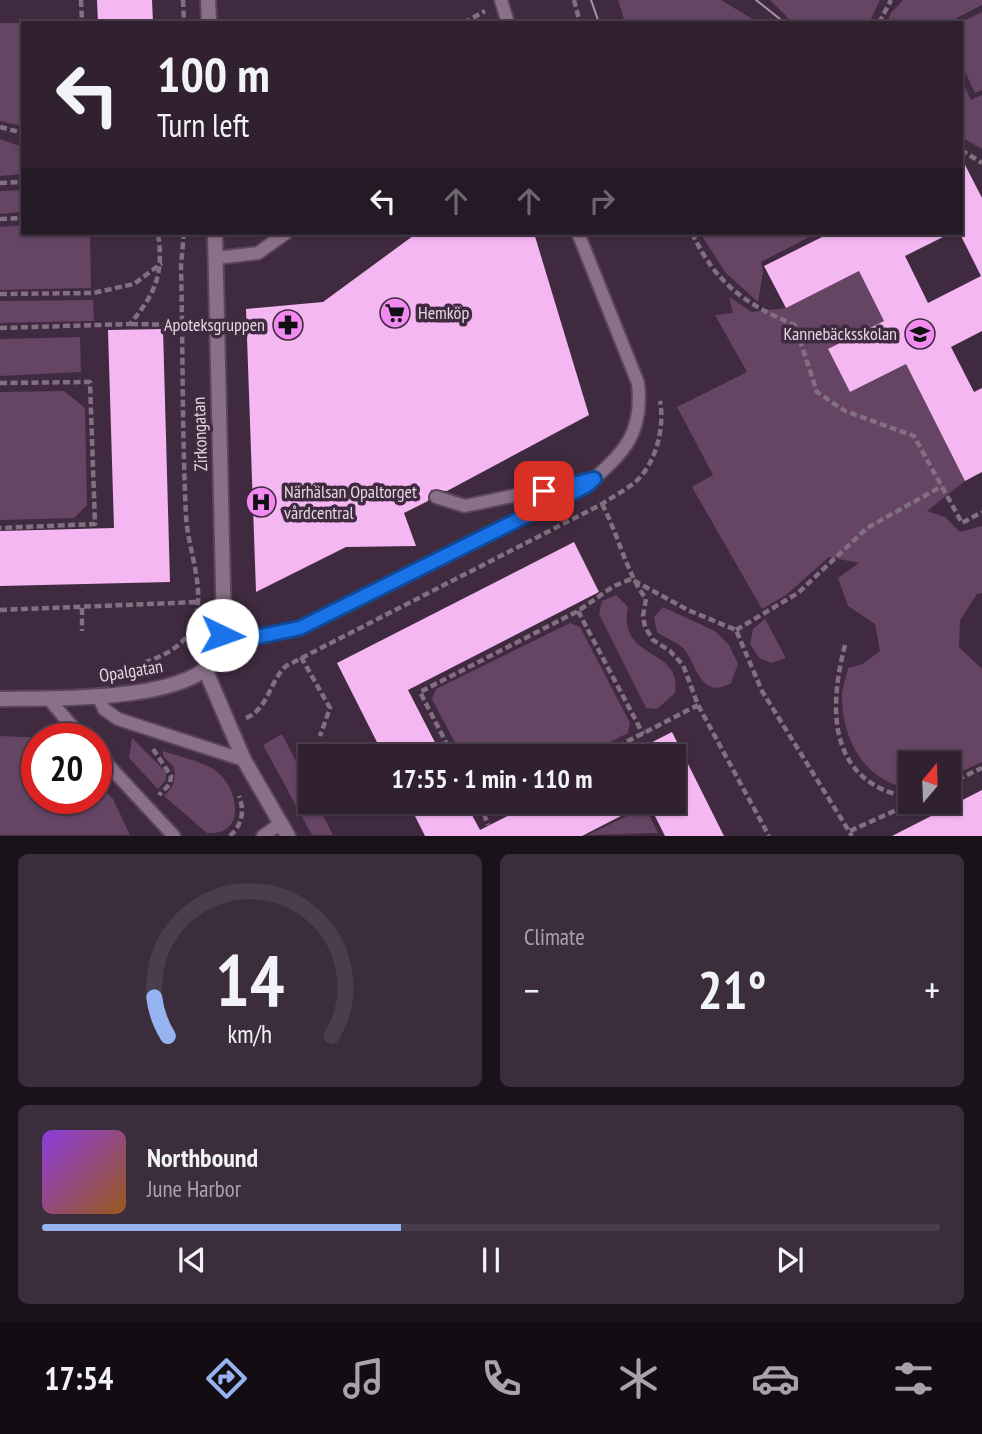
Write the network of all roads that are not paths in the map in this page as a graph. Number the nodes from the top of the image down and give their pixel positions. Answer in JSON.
{"nodes":[{"id":1,"x":208,"y":0,"type":"edge"},
{"id":2,"x":501,"y":0,"type":"edge"},
{"id":3,"x":209,"y":21,"type":"edge"},
{"id":4,"x":507,"y":21,"type":"edge"},
{"id":5,"x":215,"y":235,"type":"edge"},
{"id":6,"x":283,"y":235,"type":"edge"},
{"id":7,"x":579,"y":235,"type":"edge"},
{"id":8,"x":216,"y":258,"type":"junction"},
{"id":9,"x":594,"y":479,"type":"junction"},
{"id":10,"x":436,"y":497,"type":"dead end"},
{"id":11,"x":222,"y":635,"type":"junction"},
{"id":12,"x":205,"y":669,"type":"junction"},
{"id":13,"x":97,"y":696,"type":"junction"},
{"id":14,"x":48,"y":698,"type":"junction"},
{"id":15,"x":0,"y":699,"type":"edge"},
{"id":16,"x":69,"y":723,"type":"edge"},
{"id":17,"x":244,"y":760,"type":"junction"},
{"id":18,"x":112,"y":769,"type":"edge"},
{"id":19,"x":284,"y":830,"type":"edge"},
{"id":20,"x":174,"y":835,"type":"edge"},
{"id":21,"x":263,"y":835,"type":"edge"}],
"edges":[{"from":1,"to":3,"type":"street"},
{"from":2,"to":4,"type":"lane"},
{"from":5,"to":8,"type":"street","name":"Zirkongatan"},
{"from":6,"to":8,"type":"lane"},
{"from":7,"to":9,"type":"lane"},
{"from":8,"to":11,"type":"street","name":"Zirkongatan"},
{"from":9,"to":10,"type":"lane"},
{"from":9,"to":11,"type":"lane"},
{"from":11,"to":12,"type":"street"},
{"from":12,"to":13,"type":"street","name":"Opalgatan"},
{"from":12,"to":17,"type":"street"},
{"from":13,"to":14,"type":"street","name":"Opalgatan"},
{"from":13,"to":17,"type":"lane"},
{"from":14,"to":15,"type":"street","name":"Opalgatan"},
{"from":14,"to":16,"type":"lane"},
{"from":17,"to":19,"type":"street"},
{"from":18,"to":20,"type":"lane"},
{"from":19,"to":21,"type":"lane"}]}
